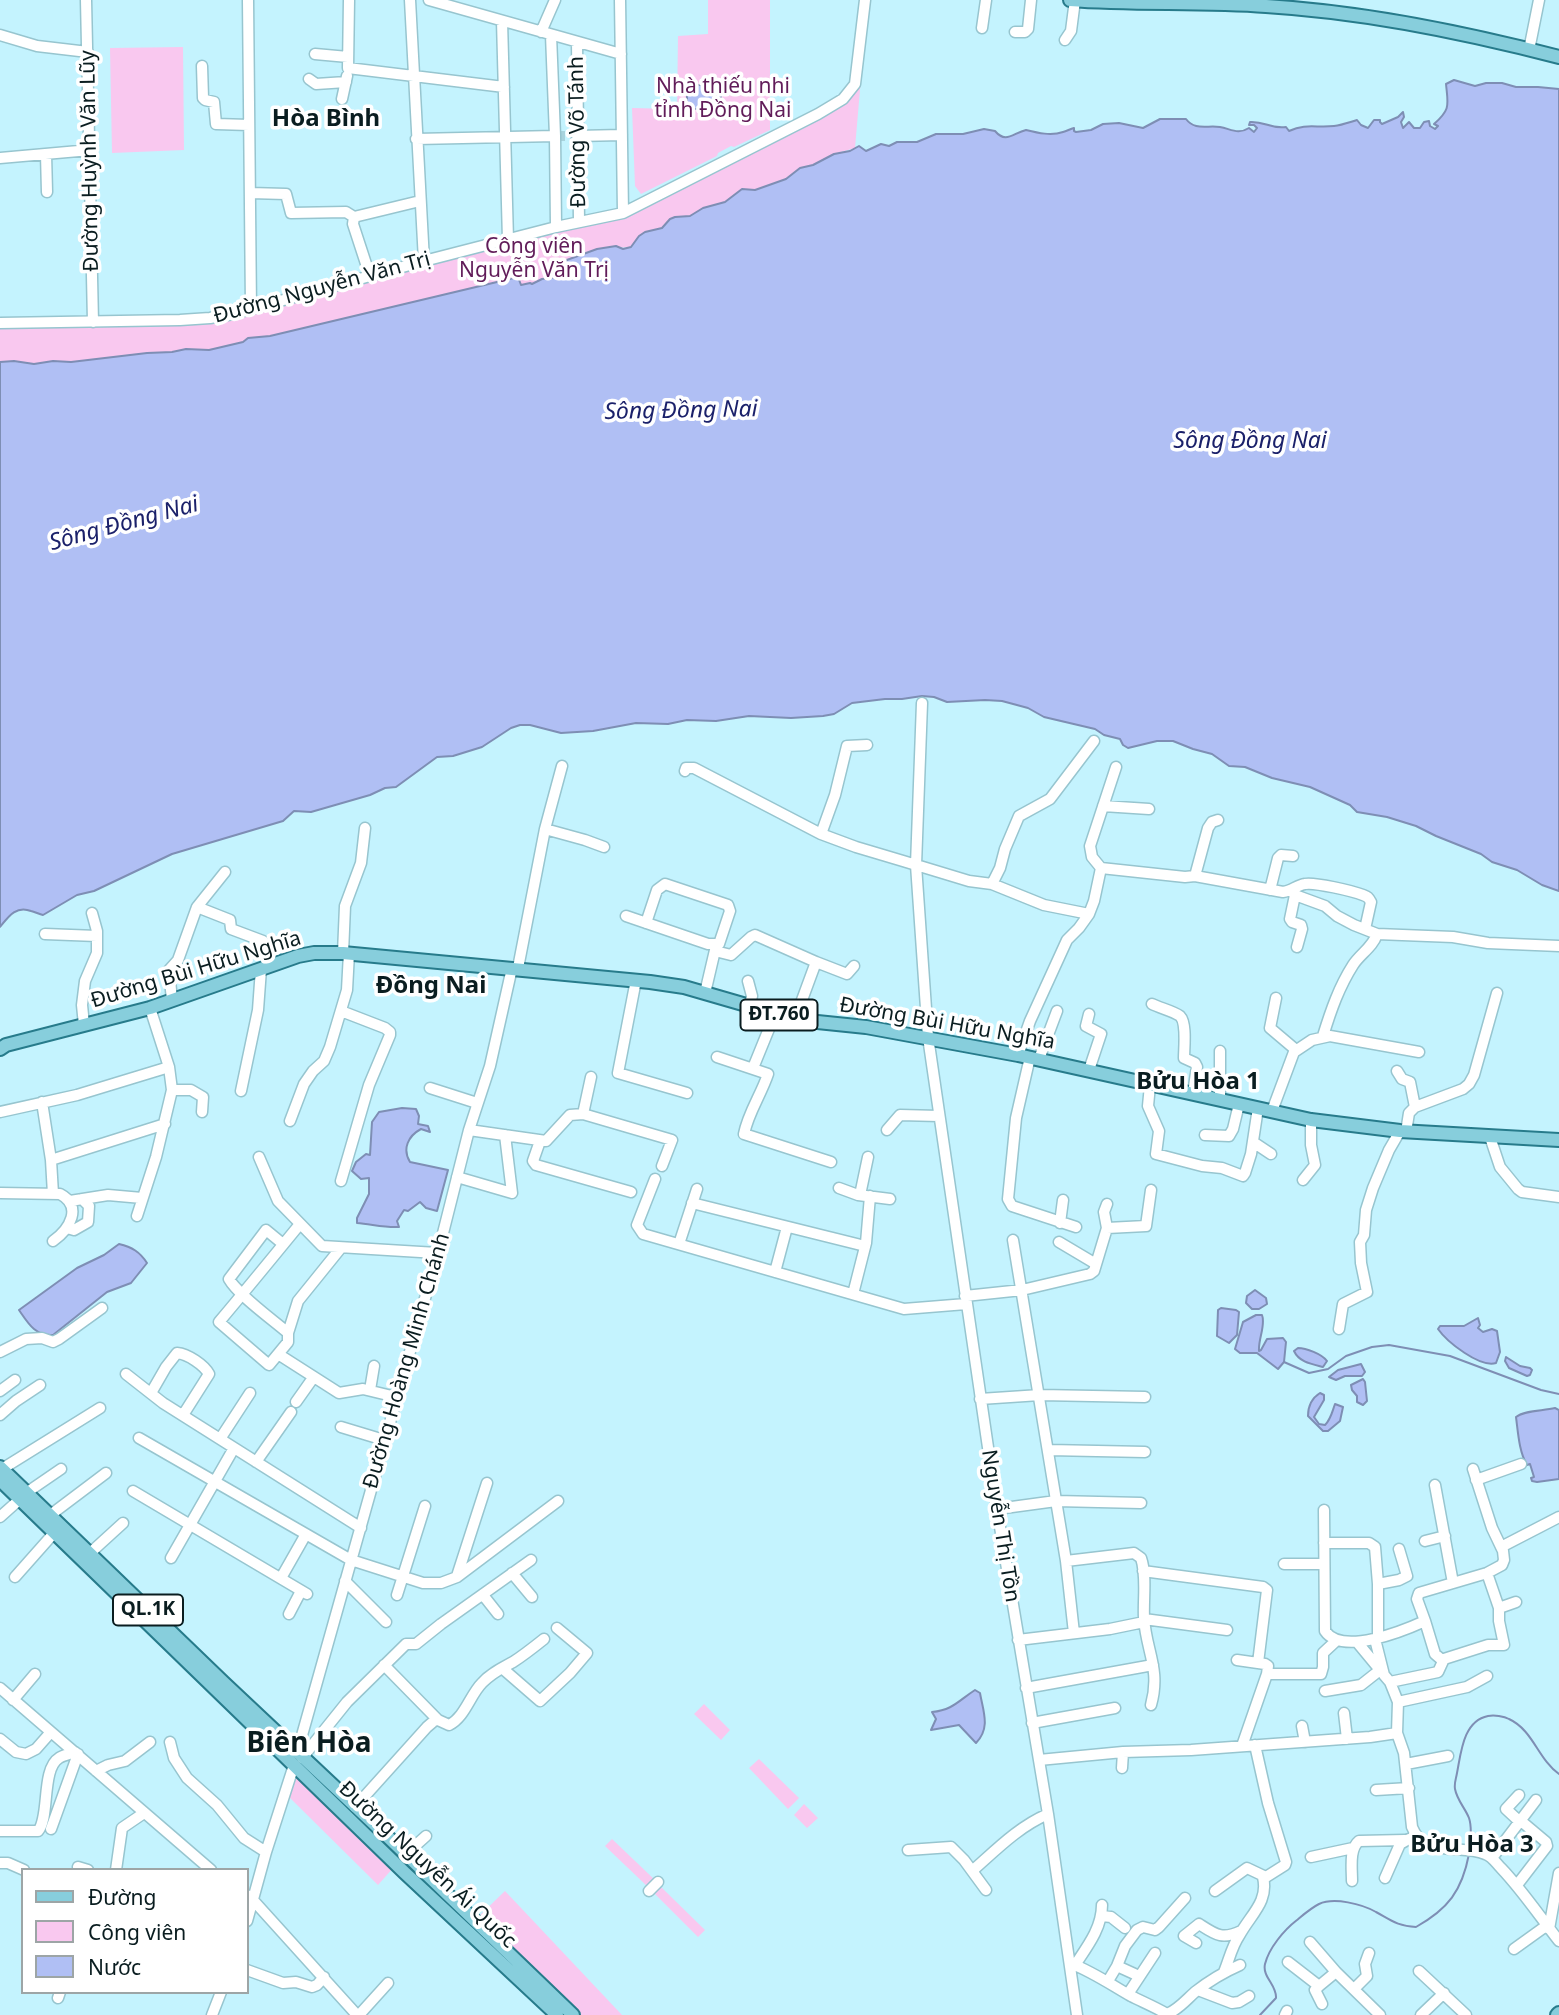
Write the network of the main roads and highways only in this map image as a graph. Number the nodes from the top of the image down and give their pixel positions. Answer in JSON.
{"nodes":[{"id":1,"x":1072,"y":0,"type":"edge"},
{"id":2,"x":1121,"y":2,"type":"edge"},
{"id":3,"x":1214,"y":2,"type":"edge"},
{"id":4,"x":1315,"y":5,"type":"edge"},
{"id":5,"x":1559,"y":57,"type":"edge"},
{"id":6,"x":2,"y":1046,"type":"edge"},
{"id":7,"x":1559,"y":1140,"type":"edge"},
{"id":8,"x":1,"y":1472,"type":"edge"},
{"id":9,"x":23,"y":1497,"type":"junction"},
{"id":10,"x":57,"y":1530,"type":"junction"},
{"id":11,"x":298,"y":1759,"type":"junction"},
{"id":12,"x":557,"y":2015,"type":"edge"},
{"id":13,"x":573,"y":2015,"type":"edge"}],
"edges":[{"from":1,"to":2,"type":"main road"},
{"from":2,"to":3,"type":"main road"},
{"from":3,"to":4,"type":"main road"},
{"from":4,"to":5,"type":"main road"},
{"from":6,"to":7,"type":"main road","name":"Đường Bùi Hữu Nghĩa","number":"ĐT.760"},
{"from":8,"to":9,"type":"main road","name":"Đường Nguyễn Ái Quốc","number":"QL.1K"},
{"from":9,"to":10,"type":"main road","name":"Đường Nguyễn Ái Quốc","number":"QL.1K"},
{"from":9,"to":10,"type":"main road","name":"Đường Nguyễn Ái Quốc","number":"QL.1K"},
{"from":10,"to":11,"type":"main road","name":"Đường Nguyễn Ái Quốc","number":"QL.1K"},
{"from":10,"to":11,"type":"main road","name":"Đường Nguyễn Ái Quốc","number":"QL.1K"},
{"from":11,"to":12,"type":"main road","name":"Đường Nguyễn Ái Quốc","number":"QL.1K"},
{"from":11,"to":13,"type":"main road","number":"QL.1K"}]}
